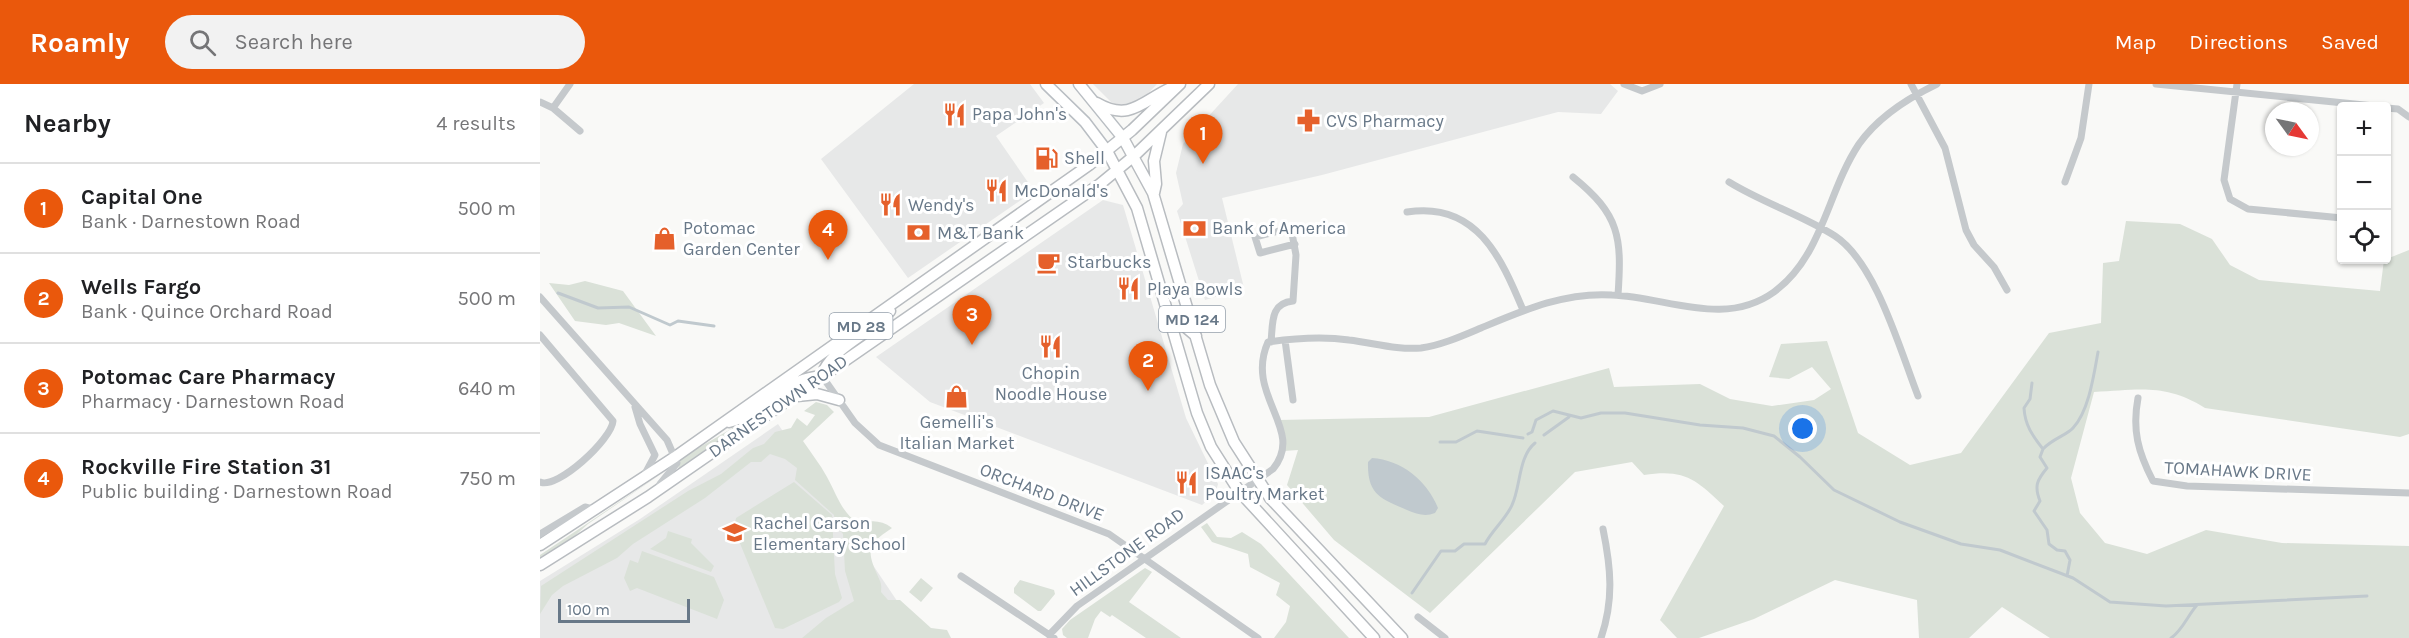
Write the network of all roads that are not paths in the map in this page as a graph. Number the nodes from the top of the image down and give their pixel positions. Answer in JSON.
{"nodes":[{"id":1,"x":570,"y":84,"type":"edge"},
{"id":2,"x":1046,"y":84,"type":"edge"},
{"id":3,"x":1079,"y":84,"type":"edge"},
{"id":4,"x":1179,"y":84,"type":"edge"},
{"id":5,"x":1209,"y":84,"type":"edge"},
{"id":6,"x":1624,"y":84,"type":"edge"},
{"id":7,"x":1660,"y":84,"type":"edge"},
{"id":8,"x":1911,"y":84,"type":"edge"},
{"id":9,"x":1937,"y":84,"type":"edge"},
{"id":10,"x":2089,"y":84,"type":"edge"},
{"id":11,"x":2156,"y":84,"type":"edge"},
{"id":12,"x":2237,"y":84,"type":"edge"},
{"id":13,"x":2237,"y":92,"type":"junction"},
{"id":14,"x":1917,"y":94,"type":"junction"},
{"id":15,"x":540,"y":102,"type":"edge"},
{"id":16,"x":2337,"y":102,"type":"edge"},
{"id":17,"x":1097,"y":103,"type":"junction"},
{"id":18,"x":553,"y":108,"type":"junction"},
{"id":19,"x":2391,"y":108,"type":"edge"},
{"id":20,"x":2409,"y":117,"type":"edge"},
{"id":21,"x":580,"y":131,"type":"dead end"},
{"id":22,"x":1161,"y":132,"type":"junction"},
{"id":23,"x":1123,"y":138,"type":"junction"},
{"id":24,"x":1107,"y":151,"type":"junction"},
{"id":25,"x":1134,"y":156,"type":"junction"},
{"id":26,"x":1118,"y":170,"type":"junction"},
{"id":27,"x":1573,"y":177,"type":"dead end"},
{"id":28,"x":1729,"y":182,"type":"dead end"},
{"id":29,"x":2066,"y":183,"type":"dead end"},
{"id":30,"x":1154,"y":193,"type":"junction"},
{"id":31,"x":1407,"y":212,"type":"dead end"},
{"id":32,"x":2337,"y":218,"type":"edge"},
{"id":33,"x":1820,"y":229,"type":"junction"},
{"id":34,"x":1295,"y":244,"type":"junction"},
{"id":35,"x":2007,"y":290,"type":"dead end"},
{"id":36,"x":1618,"y":295,"type":"junction"},
{"id":37,"x":899,"y":299,"type":"junction"},
{"id":38,"x":542,"y":302,"type":"edge"},
{"id":39,"x":1523,"y":310,"type":"junction"},
{"id":40,"x":1168,"y":316,"type":"junction"},
{"id":41,"x":540,"y":335,"type":"edge"},
{"id":42,"x":1196,"y":336,"type":"junction"},
{"id":43,"x":1286,"y":340,"type":"junction"},
{"id":44,"x":1271,"y":342,"type":"junction"},
{"id":45,"x":822,"y":376,"type":"junction"},
{"id":46,"x":1918,"y":396,"type":"dead end"},
{"id":47,"x":790,"y":398,"type":"junction"},
{"id":48,"x":2138,"y":398,"type":"dead end"},
{"id":49,"x":839,"y":400,"type":"junction"},
{"id":50,"x":1293,"y":400,"type":"dead end"},
{"id":51,"x":634,"y":404,"type":"junction"},
{"id":52,"x":723,"y":424,"type":"junction"},
{"id":53,"x":675,"y":457,"type":"junction"},
{"id":54,"x":1257,"y":479,"type":"junction"},
{"id":55,"x":540,"y":482,"type":"edge"},
{"id":56,"x":636,"y":484,"type":"junction"},
{"id":57,"x":1239,"y":491,"type":"junction"},
{"id":58,"x":2409,"y":493,"type":"edge"},
{"id":59,"x":648,"y":497,"type":"junction"},
{"id":60,"x":596,"y":510,"type":"junction"},
{"id":61,"x":1603,"y":529,"type":"dead end"},
{"id":62,"x":540,"y":534,"type":"edge"},
{"id":63,"x":540,"y":545,"type":"edge"},
{"id":64,"x":1144,"y":557,"type":"junction"},
{"id":65,"x":540,"y":565,"type":"edge"},
{"id":66,"x":961,"y":576,"type":"dead end"},
{"id":67,"x":1418,"y":617,"type":"dead end"},
{"id":68,"x":1051,"y":636,"type":"edge"},
{"id":69,"x":1257,"y":638,"type":"edge"},
{"id":70,"x":1374,"y":638,"type":"edge"},
{"id":71,"x":1402,"y":638,"type":"edge"},
{"id":72,"x":1445,"y":638,"type":"edge"},
{"id":73,"x":1600,"y":638,"type":"edge"}],
"edges":[{"from":1,"to":18,"type":"street"},
{"from":2,"to":24,"type":"main road"},
{"from":3,"to":17,"type":"main road"},
{"from":4,"to":17,"type":"main road"},
{"from":4,"to":23,"type":"main road","name":"DARNESTOWN ROAD","number":"MD 28"},
{"from":5,"to":22,"type":"main road","name":"DARNESTOWN ROAD","number":"MD 28"},
{"from":6,"to":7,"type":"street"},
{"from":8,"to":14,"type":"street"},
{"from":9,"to":14,"type":"street"},
{"from":10,"to":29,"type":"street"},
{"from":11,"to":13,"type":"street"},
{"from":12,"to":13,"type":"street"},
{"from":13,"to":16,"type":"street"},
{"from":13,"to":32,"type":"street"},
{"from":14,"to":33,"type":"street"},
{"from":14,"to":35,"type":"street"},
{"from":15,"to":18,"type":"street"},
{"from":17,"to":23,"type":"main road"},
{"from":18,"to":21,"type":"street"},
{"from":19,"to":20,"type":"street"},
{"from":22,"to":25,"type":"main road","name":"DARNESTOWN ROAD","number":"MD 28"},
{"from":22,"to":30,"type":"main road"},
{"from":23,"to":24,"type":"main road","name":"DARNESTOWN ROAD","number":"MD 28"},
{"from":23,"to":25,"type":"main road","number":"MD 124"},
{"from":24,"to":26,"type":"main road","number":"MD 124"},
{"from":24,"to":37,"type":"main road","name":"DARNESTOWN ROAD","number":"MD 28"},
{"from":25,"to":26,"type":"main road","name":"DARNESTOWN ROAD","number":"MD 28"},
{"from":25,"to":30,"type":"main road","number":"MD 124"},
{"from":26,"to":40,"type":"main road","number":"MD 124"},
{"from":26,"to":45,"type":"main road","name":"DARNESTOWN ROAD","number":"MD 28"},
{"from":27,"to":36,"type":"street"},
{"from":28,"to":33,"type":"street"},
{"from":30,"to":42,"type":"main road","number":"MD 124"},
{"from":31,"to":39,"type":"street"},
{"from":33,"to":36,"type":"street"},
{"from":33,"to":46,"type":"street"},
{"from":34,"to":34,"type":"street"},
{"from":34,"to":44,"type":"street","name":"HILLSTONE ROAD"},
{"from":36,"to":39,"type":"street"},
{"from":37,"to":45,"type":"main road"},
{"from":37,"to":52,"type":"main road","name":"DARNESTOWN ROAD","number":"MD 28"},
{"from":38,"to":51,"type":"street"},
{"from":39,"to":43,"type":"street"},
{"from":40,"to":42,"type":"main road"},
{"from":40,"to":57,"type":"main road","number":"MD 124"},
{"from":41,"to":55,"type":"street"},
{"from":42,"to":54,"type":"main road","number":"MD 124"},
{"from":43,"to":44,"type":"street"},
{"from":43,"to":50,"type":"street"},
{"from":44,"to":54,"type":"street","name":"HILLSTONE ROAD"},
{"from":45,"to":47,"type":"main road","name":"DARNESTOWN ROAD","number":"MD 28"},
{"from":45,"to":49,"type":"street","name":"ORCHARD DRIVE"},
{"from":45,"to":52,"type":"main road"},
{"from":47,"to":49,"type":"main road"},
{"from":47,"to":59,"type":"main road","name":"DARNESTOWN ROAD","number":"MD 28"},
{"from":48,"to":58,"type":"street","name":"TOMAHAWK DRIVE"},
{"from":49,"to":64,"type":"street","name":"ORCHARD DRIVE"},
{"from":51,"to":53,"type":"street"},
{"from":51,"to":56,"type":"street"},
{"from":52,"to":53,"type":"main road","name":"DARNESTOWN ROAD","number":"MD 28"},
{"from":53,"to":56,"type":"main road","name":"DARNESTOWN ROAD","number":"MD 28"},
{"from":53,"to":59,"type":"street"},
{"from":54,"to":57,"type":"street","name":"HILLSTONE ROAD"},
{"from":54,"to":71,"type":"main road","number":"MD 124"},
{"from":56,"to":60,"type":"main road","name":"DARNESTOWN ROAD","number":"MD 28"},
{"from":57,"to":64,"type":"street","name":"HILLSTONE ROAD"},
{"from":57,"to":70,"type":"main road","number":"MD 124"},
{"from":59,"to":65,"type":"main road","name":"DARNESTOWN ROAD","number":"MD 28"},
{"from":60,"to":62,"type":"street"},
{"from":60,"to":63,"type":"main road","name":"DARNESTOWN ROAD","number":"MD 28"},
{"from":61,"to":73,"type":"street"},
{"from":64,"to":68,"type":"street","name":"HILLSTONE ROAD"},
{"from":64,"to":69,"type":"street","name":"ORCHARD DRIVE"},
{"from":66,"to":68,"type":"street"},
{"from":67,"to":72,"type":"street"}]}
